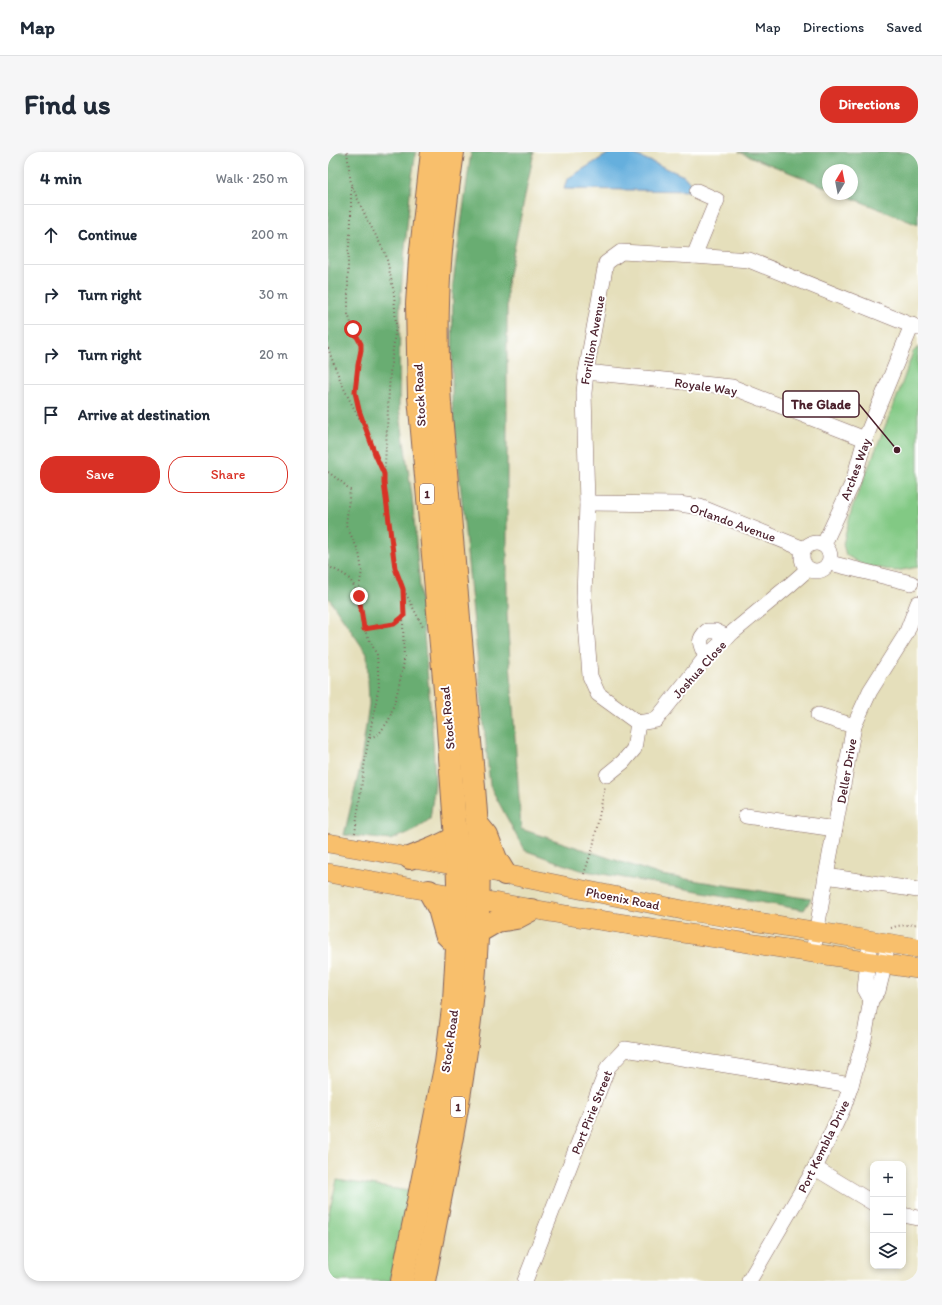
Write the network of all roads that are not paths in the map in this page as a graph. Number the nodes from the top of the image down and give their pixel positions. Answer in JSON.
{"nodes":[{"id":1,"x":432,"y":152,"type":"edge"},
{"id":2,"x":453,"y":152,"type":"edge"},
{"id":3,"x":697,"y":191,"type":"dead end"},
{"id":4,"x":694,"y":256,"type":"junction"},
{"id":5,"x":915,"y":327,"type":"edge"},
{"id":6,"x":586,"y":372,"type":"junction"},
{"id":7,"x":865,"y":439,"type":"junction"},
{"id":8,"x":587,"y":503,"type":"junction"},
{"id":9,"x":824,"y":544,"type":"junction"},
{"id":10,"x":804,"y":549,"type":"junction"},
{"id":11,"x":830,"y":564,"type":"junction"},
{"id":12,"x":808,"y":569,"type":"junction"},
{"id":13,"x":915,"y":580,"type":"edge"},
{"id":14,"x":918,"y":602,"type":"edge"},
{"id":15,"x":818,"y":715,"type":"dead end"},
{"id":16,"x":638,"y":723,"type":"junction"},
{"id":17,"x":854,"y":726,"type":"junction"},
{"id":18,"x":607,"y":775,"type":"road end"},
{"id":19,"x":746,"y":816,"type":"dead end"},
{"id":20,"x":476,"y":823,"type":"junction"},
{"id":21,"x":835,"y":828,"type":"junction"},
{"id":22,"x":456,"y":837,"type":"junction"},
{"id":23,"x":328,"y":843,"type":"edge"},
{"id":24,"x":410,"y":858,"type":"junction"},
{"id":25,"x":468,"y":869,"type":"junction"},
{"id":26,"x":328,"y":873,"type":"edge"},
{"id":27,"x":505,"y":874,"type":"junction"},
{"id":28,"x":826,"y":876,"type":"junction"},
{"id":29,"x":918,"y":890,"type":"edge"},
{"id":30,"x":429,"y":891,"type":"junction"},
{"id":31,"x":469,"y":898,"type":"junction"},
{"id":32,"x":531,"y":910,"type":"junction"},
{"id":33,"x":816,"y":931,"type":"junction"},
{"id":34,"x":478,"y":932,"type":"junction"},
{"id":35,"x":882,"y":938,"type":"junction"},
{"id":36,"x":458,"y":946,"type":"junction"},
{"id":37,"x":918,"y":948,"type":"edge"},
{"id":38,"x":813,"y":952,"type":"junction"},
{"id":39,"x":876,"y":962,"type":"junction"},
{"id":40,"x":918,"y":969,"type":"edge"},
{"id":41,"x":851,"y":1085,"type":"junction"},
{"id":42,"x":815,"y":1168,"type":"junction"},
{"id":43,"x":870,"y":1201,"type":"edge"},
{"id":44,"x":906,"y":1216,"type":"edge"},
{"id":45,"x":918,"y":1218,"type":"edge"},
{"id":46,"x":402,"y":1281,"type":"edge"},
{"id":47,"x":424,"y":1281,"type":"edge"},
{"id":48,"x":525,"y":1281,"type":"edge"},
{"id":49,"x":748,"y":1281,"type":"edge"}],
"edges":[{"from":1,"to":22,"type":"highway","name":"Stock Road","number":"1"},
{"from":2,"to":20,"type":"highway","name":"Stock Road","number":"1"},
{"from":3,"to":4,"type":"street"},
{"from":4,"to":5,"type":"street","name":"Forillion Avenue"},
{"from":4,"to":6,"type":"street","name":"Forillion Avenue"},
{"from":5,"to":7,"type":"street","name":"Arches Way"},
{"from":6,"to":7,"type":"street","name":"Royale Way"},
{"from":6,"to":8,"type":"street","name":"Forillion Avenue"},
{"from":7,"to":9,"type":"street","name":"Arches Way"},
{"from":8,"to":10,"type":"street","name":"Orlando Avenue"},
{"from":8,"to":16,"type":"street","name":"Forillion Avenue"},
{"from":9,"to":10,"type":"street"},
{"from":9,"to":11,"type":"street"},
{"from":10,"to":12,"type":"street"},
{"from":11,"to":12,"type":"street"},
{"from":11,"to":13,"type":"street"},
{"from":12,"to":16,"type":"street","name":"Joshua Close"},
{"from":13,"to":14,"type":"street"},
{"from":14,"to":17,"type":"street","name":"Deller Drive"},
{"from":15,"to":17,"type":"street"},
{"from":16,"to":18,"type":"street"},
{"from":17,"to":21,"type":"street","name":"Deller Drive"},
{"from":19,"to":21,"type":"street"},
{"from":20,"to":25,"type":"highway","name":"Stock Road","number":"1"},
{"from":20,"to":27,"type":"highway"},
{"from":21,"to":28,"type":"street","name":"Deller Drive"},
{"from":22,"to":24,"type":"highway"},
{"from":22,"to":25,"type":"highway","name":"Stock Road","number":"1"},
{"from":23,"to":24,"type":"main road","name":"Phoenix Road"},
{"from":24,"to":25,"type":"main road","name":"Phoenix Road"},
{"from":25,"to":27,"type":"main road","name":"Phoenix Road"},
{"from":25,"to":31,"type":"highway","name":"Stock Road","number":"1"},
{"from":26,"to":30,"type":"main road","name":"Phoenix Road"},
{"from":27,"to":33,"type":"main road","name":"Phoenix Road"},
{"from":28,"to":29,"type":"street"},
{"from":28,"to":33,"type":"street","name":"Deller Drive"},
{"from":30,"to":31,"type":"main road","name":"Phoenix Road"},
{"from":30,"to":36,"type":"highway"},
{"from":31,"to":32,"type":"main road","name":"Phoenix Road"},
{"from":31,"to":34,"type":"highway","name":"Stock Road","number":"1"},
{"from":31,"to":36,"type":"highway","name":"Stock Road","number":"1"},
{"from":32,"to":34,"type":"highway"},
{"from":32,"to":38,"type":"main road","name":"Phoenix Road"},
{"from":33,"to":35,"type":"main road","name":"Phoenix Road"},
{"from":33,"to":38,"type":"street","name":"Deller Drive"},
{"from":34,"to":47,"type":"highway","name":"Stock Road","number":"1"},
{"from":35,"to":37,"type":"main road","name":"Phoenix Road"},
{"from":35,"to":39,"type":"street","name":"Port Kembla Drive"},
{"from":36,"to":46,"type":"highway","name":"Stock Road","number":"1"},
{"from":38,"to":39,"type":"main road","name":"Phoenix Road"},
{"from":39,"to":40,"type":"main road","name":"Phoenix Road"},
{"from":39,"to":41,"type":"street","name":"Port Kembla Drive"},
{"from":41,"to":42,"type":"street","name":"Port Kembla Drive"},
{"from":41,"to":48,"type":"street","name":"Port Pirie Street"},
{"from":42,"to":43,"type":"street"},
{"from":42,"to":49,"type":"street","name":"Port Kembla Drive"},
{"from":44,"to":45,"type":"street"}]}
